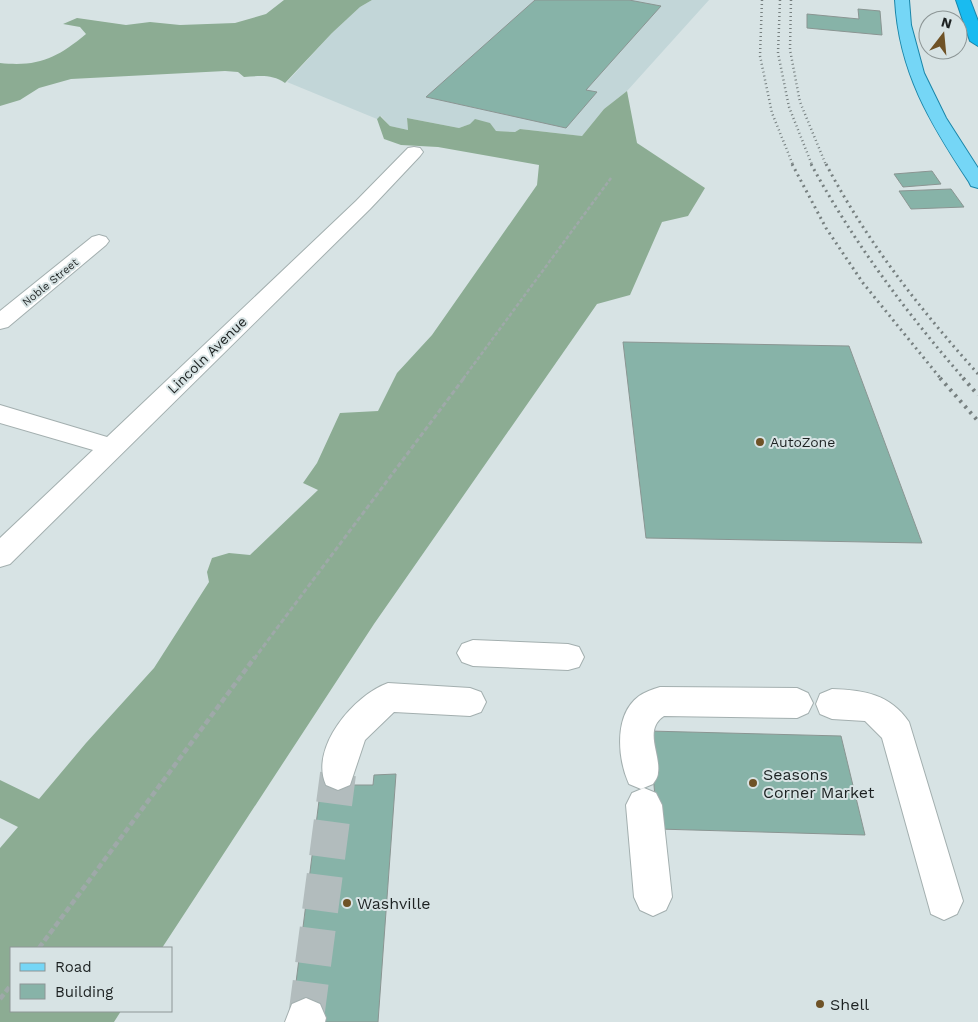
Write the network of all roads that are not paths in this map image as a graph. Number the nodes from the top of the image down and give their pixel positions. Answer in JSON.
{"nodes":[{"id":1,"x":902,"y":0,"type":"edge"},
{"id":2,"x":963,"y":0,"type":"edge"},
{"id":3,"x":978,"y":41,"type":"edge"},
{"id":4,"x":414,"y":152,"type":"dead end"},
{"id":5,"x":978,"y":182,"type":"edge"},
{"id":6,"x":99,"y":242,"type":"dead end"},
{"id":7,"x":0,"y":322,"type":"edge"},
{"id":8,"x":0,"y":414,"type":"edge"},
{"id":9,"x":112,"y":447,"type":"junction"},
{"id":10,"x":0,"y":556,"type":"edge"},
{"id":11,"x":473,"y":653,"type":"dead end"},
{"id":12,"x":568,"y":657,"type":"dead end"},
{"id":13,"x":470,"y":702,"type":"dead end"},
{"id":14,"x":797,"y":703,"type":"dead end"},
{"id":15,"x":832,"y":704,"type":"dead end"},
{"id":16,"x":338,"y":774,"type":"tunnel mouth"},
{"id":17,"x":652,"y":897,"type":"dead end"},
{"id":18,"x":944,"y":901,"type":"dead end"}],
"edges":[{"from":1,"to":5,"type":"main road"},
{"from":2,"to":3,"type":"highway"},
{"from":4,"to":9,"type":"street","name":"Lincoln Avenue"},
{"from":6,"to":7,"type":"street","name":"Noble Street"},
{"from":8,"to":9,"type":"street"},
{"from":9,"to":10,"type":"street","name":"Lincoln Avenue"},
{"from":11,"to":12,"type":"street"},
{"from":13,"to":16,"type":"street"},
{"from":14,"to":17,"type":"street"},
{"from":15,"to":18,"type":"street"}]}
